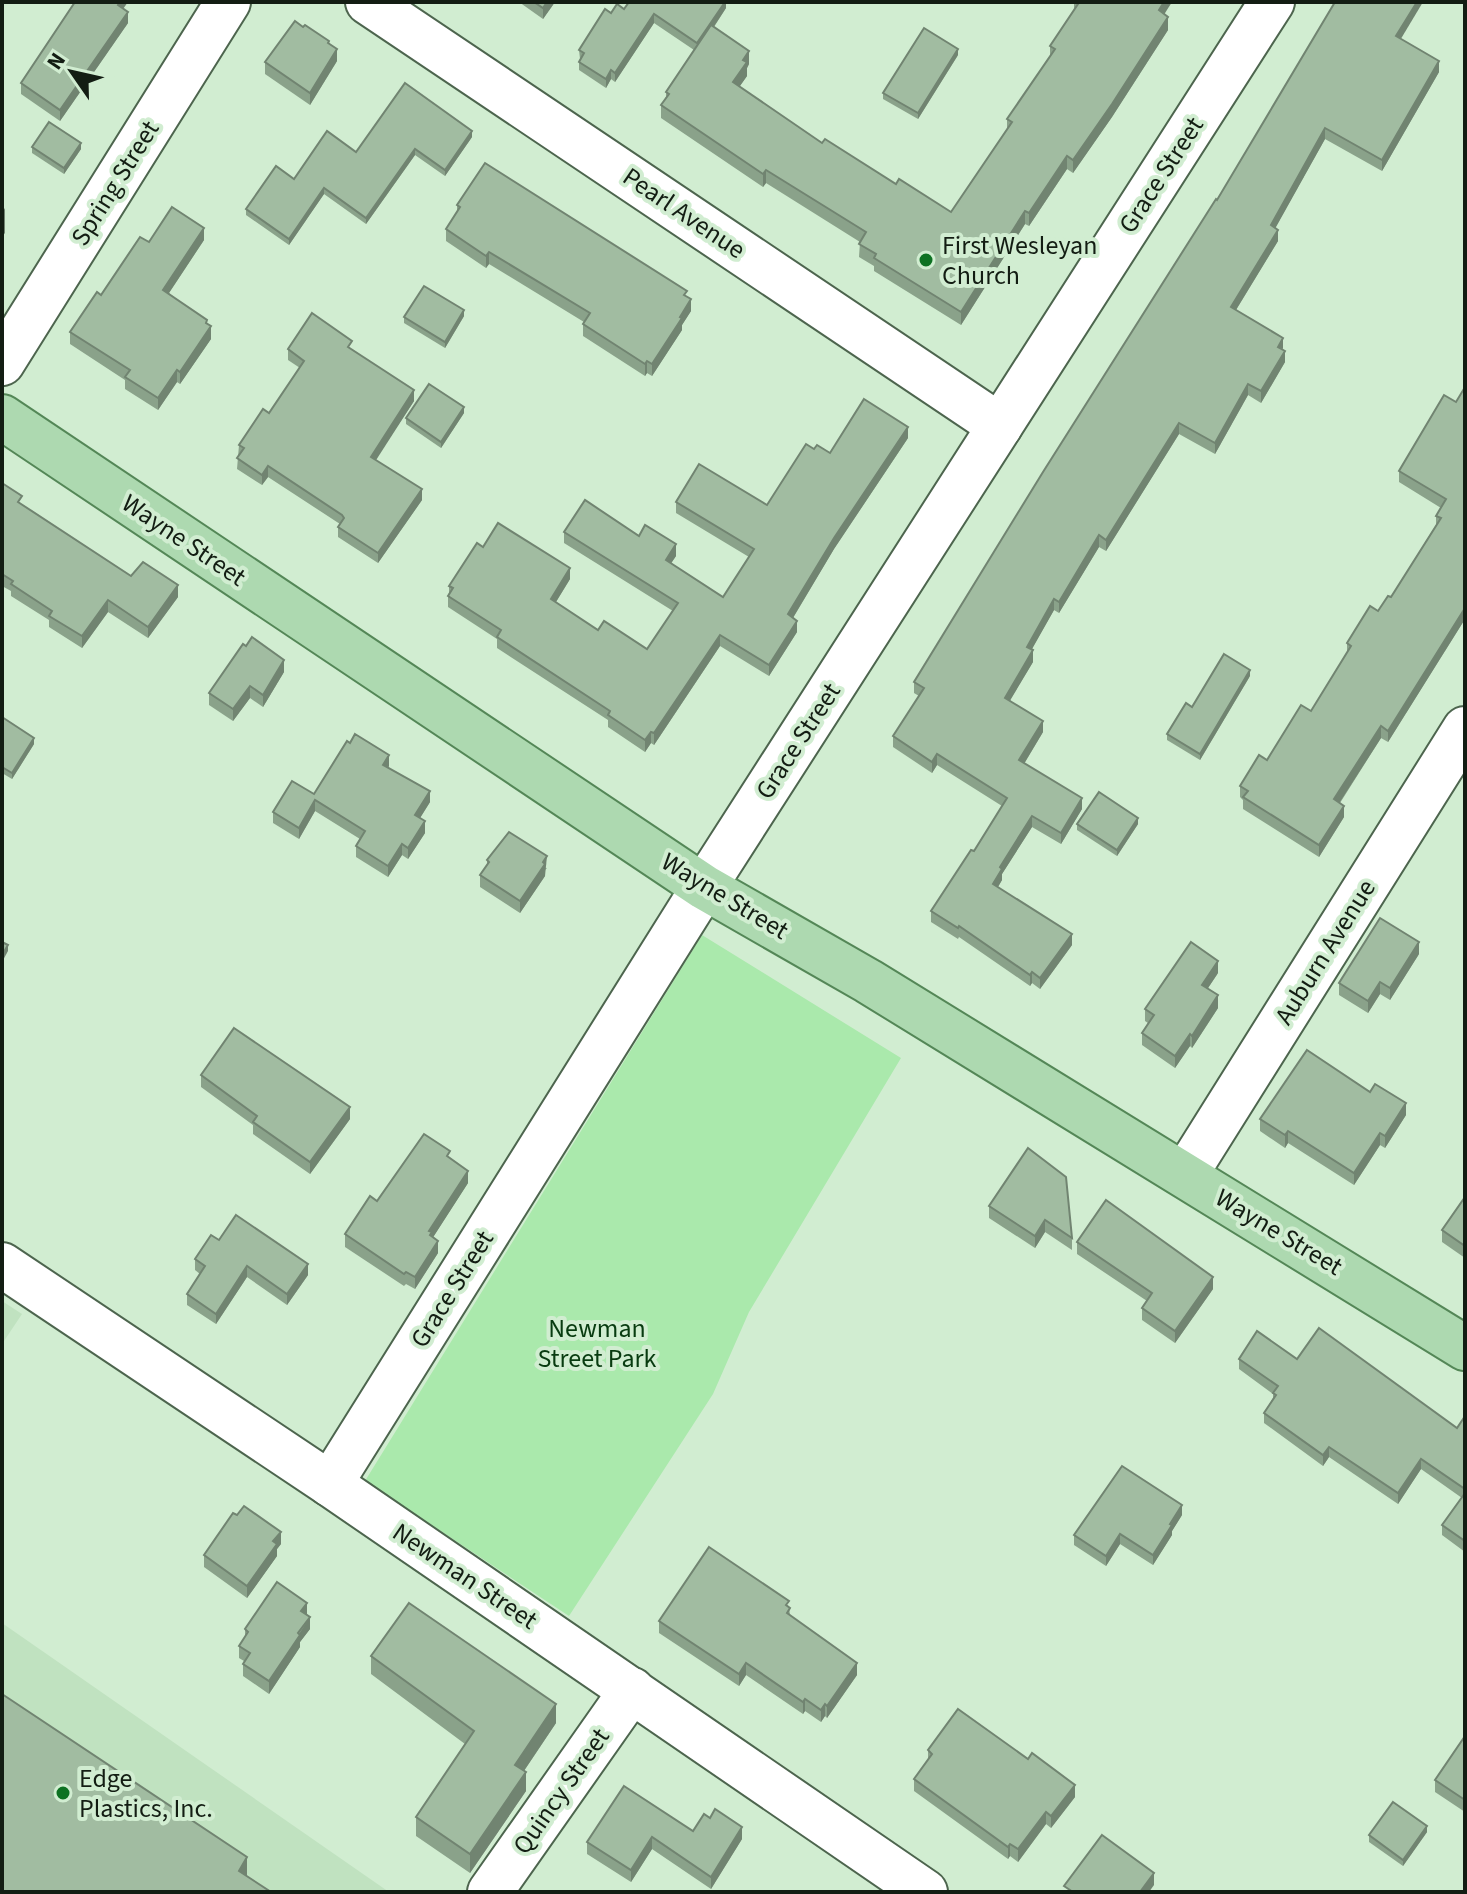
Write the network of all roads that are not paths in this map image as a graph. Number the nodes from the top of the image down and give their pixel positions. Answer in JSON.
{"nodes":[{"id":1,"x":228,"y":2,"type":"edge"},
{"id":2,"x":368,"y":2,"type":"edge"},
{"id":3,"x":1272,"y":2,"type":"edge"},
{"id":4,"x":2,"y":363,"type":"edge"},
{"id":5,"x":2,"y":417,"type":"edge"},
{"id":6,"x":1000,"y":426,"type":"junction"},
{"id":7,"x":1465,"y":729,"type":"edge"},
{"id":8,"x":704,"y":887,"type":"junction"},
{"id":9,"x":1185,"y":1175,"type":"junction"},
{"id":10,"x":2,"y":1265,"type":"edge"},
{"id":11,"x":1465,"y":1348,"type":"edge"},
{"id":12,"x":330,"y":1484,"type":"junction"},
{"id":13,"x":632,"y":1690,"type":"junction"},
{"id":14,"x":490,"y":1892,"type":"edge"},
{"id":15,"x":925,"y":1892,"type":"edge"}],
"edges":[{"from":1,"to":4,"type":"street","name":"Spring Street"},
{"from":2,"to":6,"type":"street","name":"Pearl Avenue"},
{"from":3,"to":6,"type":"street","name":"Grace Street"},
{"from":5,"to":8,"type":"main road","name":"Wayne Street"},
{"from":6,"to":8,"type":"street","name":"Grace Street"},
{"from":7,"to":9,"type":"street","name":"Auburn Avenue"},
{"from":8,"to":9,"type":"main road","name":"Wayne Street"},
{"from":8,"to":12,"type":"street","name":"Grace Street"},
{"from":9,"to":11,"type":"main road","name":"Wayne Street"},
{"from":10,"to":12,"type":"street","name":"Newman Street"},
{"from":12,"to":13,"type":"street","name":"Newman Street"},
{"from":13,"to":14,"type":"street","name":"Quincy Street"},
{"from":13,"to":15,"type":"street","name":"Newman Street"}]}
